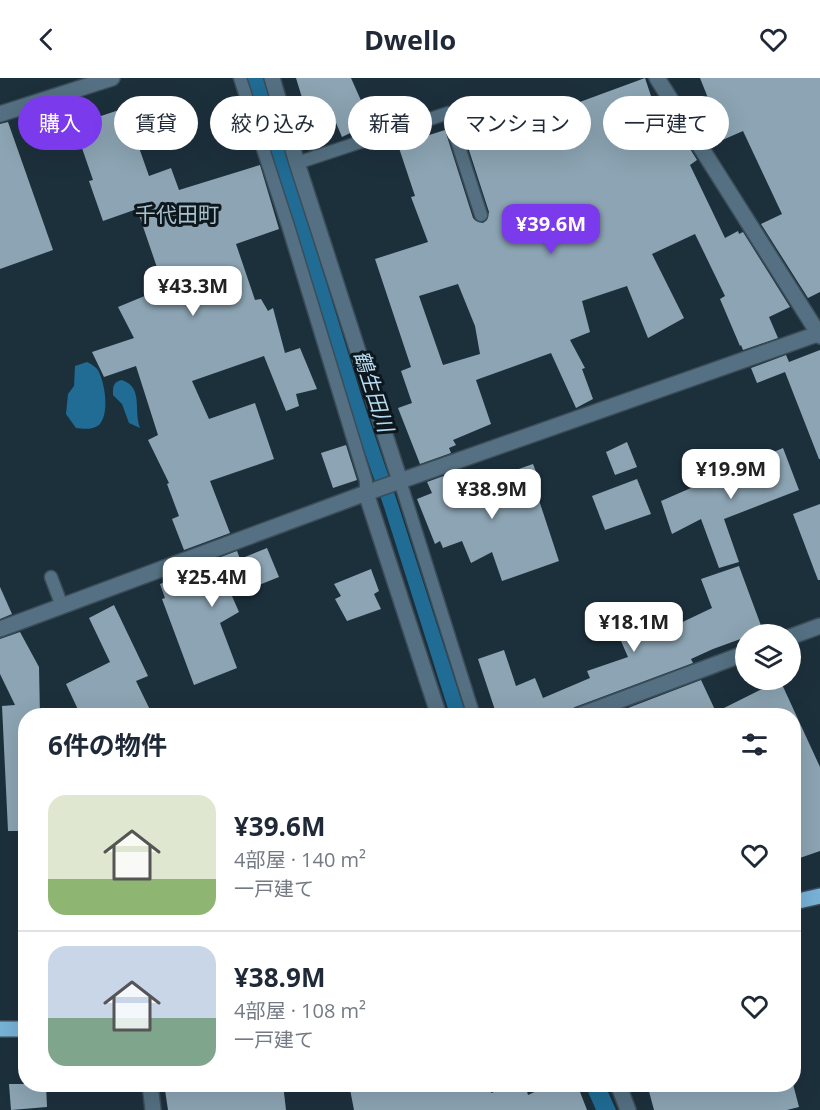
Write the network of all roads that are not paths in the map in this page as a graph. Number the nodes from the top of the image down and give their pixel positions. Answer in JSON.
{"nodes":[{"id":1,"x":112,"y":78,"type":"edge"},
{"id":2,"x":240,"y":78,"type":"edge"},
{"id":3,"x":272,"y":78,"type":"edge"},
{"id":4,"x":657,"y":78,"type":"edge"},
{"id":5,"x":0,"y":114,"type":"edge"},
{"id":6,"x":297,"y":162,"type":"junction"},
{"id":7,"x":481,"y":215,"type":"dead end"},
{"id":8,"x":820,"y":334,"type":"edge"},
{"id":9,"x":397,"y":482,"type":"junction"},
{"id":10,"x":370,"y":492,"type":"junction"},
{"id":11,"x":51,"y":577,"type":"dead end"},
{"id":12,"x":62,"y":606,"type":"junction"},
{"id":13,"x":820,"y":626,"type":"edge"},
{"id":14,"x":0,"y":629,"type":"edge"},
{"id":15,"x":801,"y":633,"type":"edge"},
{"id":16,"x":735,"y":657,"type":"edge"},
{"id":17,"x":437,"y":708,"type":"edge"},
{"id":18,"x":471,"y":708,"type":"edge"},
{"id":19,"x":599,"y":708,"type":"edge"},
{"id":20,"x":820,"y":896,"type":"edge"},
{"id":21,"x":801,"y":900,"type":"edge"},
{"id":22,"x":0,"y":1029,"type":"edge"},
{"id":23,"x":18,"y":1029,"type":"edge"},
{"id":24,"x":151,"y":1092,"type":"edge"},
{"id":25,"x":621,"y":1092,"type":"edge"},
{"id":26,"x":153,"y":1110,"type":"edge"},
{"id":27,"x":628,"y":1110,"type":"edge"}],
"edges":[{"from":1,"to":5,"type":"street"},
{"from":2,"to":10,"type":"lane"},
{"from":3,"to":6,"type":"street"},
{"from":4,"to":8,"type":"street"},
{"from":6,"to":7,"type":"lane"},
{"from":6,"to":9,"type":"street"},
{"from":8,"to":9,"type":"street"},
{"from":9,"to":10,"type":"street"},
{"from":9,"to":18,"type":"lane"},
{"from":10,"to":12,"type":"street"},
{"from":10,"to":17,"type":"street"},
{"from":11,"to":12,"type":"lane"},
{"from":12,"to":14,"type":"street"},
{"from":13,"to":15,"type":"street"},
{"from":16,"to":19,"type":"street"},
{"from":20,"to":21,"type":"main road"},
{"from":22,"to":23,"type":"main road"},
{"from":24,"to":26,"type":"street"},
{"from":25,"to":27,"type":"street"}]}
